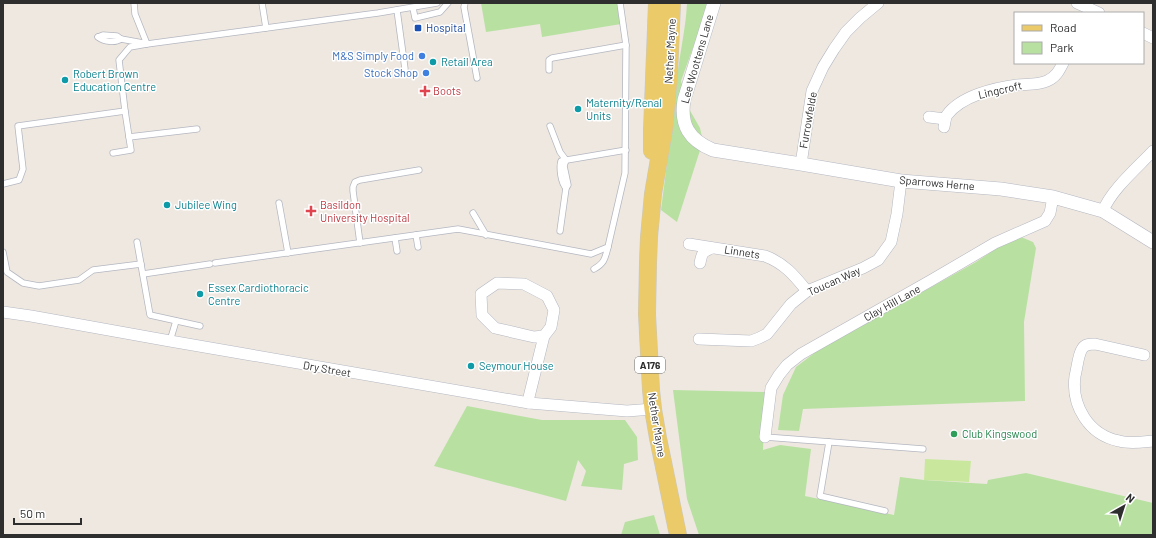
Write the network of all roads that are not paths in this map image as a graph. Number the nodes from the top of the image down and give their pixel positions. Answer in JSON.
{"nodes":[{"id":1,"x":134,"y":3,"type":"edge"},
{"id":2,"x":262,"y":3,"type":"edge"},
{"id":3,"x":437,"y":3,"type":"edge"},
{"id":4,"x":448,"y":3,"type":"edge"},
{"id":5,"x":465,"y":3,"type":"edge"},
{"id":6,"x":620,"y":3,"type":"edge"},
{"id":7,"x":657,"y":3,"type":"edge"},
{"id":8,"x":672,"y":3,"type":"edge"},
{"id":9,"x":714,"y":3,"type":"edge"},
{"id":10,"x":878,"y":3,"type":"edge"},
{"id":11,"x":1077,"y":3,"type":"edge"},
{"id":12,"x":413,"y":8,"type":"junction"},
{"id":13,"x":397,"y":10,"type":"junction"},
{"id":14,"x":1093,"y":12,"type":"edge"},
{"id":15,"x":266,"y":28,"type":"junction"},
{"id":16,"x":1144,"y":34,"type":"edge"},
{"id":17,"x":1153,"y":38,"type":"edge"},
{"id":18,"x":121,"y":39,"type":"dead end"},
{"id":19,"x":147,"y":44,"type":"junction"},
{"id":20,"x":626,"y":45,"type":"junction"},
{"id":21,"x":1062,"y":64,"type":"edge"},
{"id":22,"x":405,"y":69,"type":"dead end"},
{"id":23,"x":549,"y":70,"type":"dead end"},
{"id":24,"x":477,"y":78,"type":"dead end"},
{"id":25,"x":125,"y":111,"type":"junction"},
{"id":26,"x":929,"y":117,"type":"dead end"},
{"id":27,"x":550,"y":126,"type":"dead end"},
{"id":28,"x":197,"y":129,"type":"dead end"},
{"id":29,"x":129,"y":137,"type":"junction"},
{"id":30,"x":626,"y":150,"type":"junction"},
{"id":31,"x":713,"y":150,"type":"joint"},
{"id":32,"x":1153,"y":151,"type":"edge"},
{"id":33,"x":113,"y":153,"type":"dead end"},
{"id":34,"x":566,"y":160,"type":"junction"},
{"id":35,"x":801,"y":164,"type":"junction"},
{"id":36,"x":419,"y":170,"type":"dead end"},
{"id":37,"x":901,"y":181,"type":"junction"},
{"id":38,"x":3,"y":184,"type":"edge"},
{"id":39,"x":653,"y":194,"type":"junction"},
{"id":40,"x":1053,"y":197,"type":"junction"},
{"id":41,"x":278,"y":203,"type":"dead end"},
{"id":42,"x":1103,"y":211,"type":"junction"},
{"id":43,"x":473,"y":213,"type":"dead end"},
{"id":44,"x":560,"y":231,"type":"dead end"},
{"id":45,"x":416,"y":235,"type":"junction"},
{"id":46,"x":486,"y":235,"type":"junction"},
{"id":47,"x":395,"y":238,"type":"junction"},
{"id":48,"x":137,"y":242,"type":"dead end"},
{"id":49,"x":1153,"y":242,"type":"edge"},
{"id":50,"x":360,"y":243,"type":"junction"},
{"id":51,"x":689,"y":244,"type":"dead end"},
{"id":52,"x":418,"y":247,"type":"dead end"},
{"id":53,"x":608,"y":247,"type":"junction"},
{"id":54,"x":712,"y":248,"type":"junction"},
{"id":55,"x":397,"y":251,"type":"dead end"},
{"id":56,"x":3,"y":252,"type":"edge"},
{"id":57,"x":288,"y":253,"type":"junction"},
{"id":58,"x":700,"y":263,"type":"dead end"},
{"id":59,"x":141,"y":264,"type":"junction"},
{"id":60,"x":594,"y":269,"type":"dead end"},
{"id":61,"x":143,"y":274,"type":"junction"},
{"id":62,"x":806,"y":291,"type":"junction"},
{"id":63,"x":3,"y":312,"type":"edge"},
{"id":64,"x":176,"y":321,"type":"junction"},
{"id":65,"x":200,"y":326,"type":"dead end"},
{"id":66,"x":544,"y":336,"type":"junction"},
{"id":67,"x":699,"y":339,"type":"dead end"},
{"id":68,"x":170,"y":341,"type":"junction"},
{"id":69,"x":1144,"y":355,"type":"dead end"},
{"id":70,"x":528,"y":403,"type":"junction"},
{"id":71,"x":653,"y":409,"type":"junction"},
{"id":72,"x":765,"y":437,"type":"joint"},
{"id":73,"x":1153,"y":441,"type":"edge"},
{"id":74,"x":829,"y":442,"type":"junction"},
{"id":75,"x":923,"y":449,"type":"dead end"},
{"id":76,"x":885,"y":511,"type":"dead end"},
{"id":77,"x":678,"y":535,"type":"edge"}],
"edges":[{"from":1,"to":19,"type":"lane"},
{"from":2,"to":15,"type":"lane"},
{"from":3,"to":12,"type":"lane"},
{"from":4,"to":12,"type":"lane"},
{"from":5,"to":24,"type":"lane"},
{"from":6,"to":20,"type":"lane"},
{"from":7,"to":39,"type":"main road","name":"Nether Mayne","number":"A176"},
{"from":8,"to":39,"type":"main road","name":"Nether Mayne","number":"A176"},
{"from":9,"to":31,"type":"street","name":"Lee Woottens Lane"},
{"from":10,"to":35,"type":"street","name":"Furrowfelde"},
{"from":11,"to":14,"type":"street"},
{"from":12,"to":13,"type":"lane"},
{"from":13,"to":15,"type":"lane"},
{"from":13,"to":22,"type":"lane"},
{"from":15,"to":19,"type":"lane"},
{"from":16,"to":17,"type":"street"},
{"from":18,"to":19,"type":"lane"},
{"from":19,"to":25,"type":"lane"},
{"from":20,"to":23,"type":"lane"},
{"from":20,"to":30,"type":"lane"},
{"from":21,"to":26,"type":"street","name":"Lingcroft"},
{"from":25,"to":29,"type":"lane"},
{"from":25,"to":38,"type":"lane"},
{"from":27,"to":34,"type":"lane"},
{"from":28,"to":29,"type":"lane"},
{"from":29,"to":33,"type":"lane"},
{"from":30,"to":34,"type":"lane"},
{"from":30,"to":53,"type":"lane"},
{"from":31,"to":35,"type":"street","name":"Sparrows Herne"},
{"from":32,"to":42,"type":"street"},
{"from":34,"to":44,"type":"lane"},
{"from":35,"to":37,"type":"street","name":"Sparrows Herne"},
{"from":36,"to":50,"type":"lane"},
{"from":37,"to":40,"type":"street","name":"Sparrows Herne"},
{"from":37,"to":62,"type":"street","name":"Toucan Way"},
{"from":39,"to":71,"type":"main road","name":"Nether Mayne","number":"A176"},
{"from":40,"to":42,"type":"street","name":"Sparrows Herne"},
{"from":40,"to":72,"type":"street","name":"Clay Hill Lane"},
{"from":41,"to":57,"type":"lane"},
{"from":42,"to":49,"type":"street","name":"Sparrows Herne"},
{"from":43,"to":46,"type":"lane"},
{"from":45,"to":46,"type":"lane"},
{"from":45,"to":47,"type":"lane"},
{"from":45,"to":52,"type":"lane"},
{"from":46,"to":53,"type":"lane"},
{"from":47,"to":50,"type":"lane"},
{"from":47,"to":55,"type":"lane"},
{"from":48,"to":59,"type":"lane"},
{"from":50,"to":57,"type":"lane"},
{"from":51,"to":54,"type":"street","name":"Linnets"},
{"from":53,"to":60,"type":"lane"},
{"from":54,"to":58,"type":"street"},
{"from":54,"to":62,"type":"street","name":"Linnets"},
{"from":56,"to":59,"type":"lane"},
{"from":57,"to":61,"type":"lane"},
{"from":59,"to":61,"type":"lane"},
{"from":61,"to":64,"type":"lane"},
{"from":62,"to":67,"type":"street","name":"Toucan Way"},
{"from":63,"to":68,"type":"street","name":"Dry Street"},
{"from":64,"to":65,"type":"lane"},
{"from":64,"to":68,"type":"lane"},
{"from":66,"to":66,"type":"street"},
{"from":66,"to":70,"type":"street"},
{"from":68,"to":70,"type":"street","name":"Dry Street"},
{"from":69,"to":73,"type":"street"},
{"from":70,"to":71,"type":"street","name":"Dry Street"},
{"from":71,"to":77,"type":"main road","name":"Nether Mayne","number":"A176"},
{"from":72,"to":74,"type":"lane"},
{"from":74,"to":75,"type":"lane"},
{"from":74,"to":76,"type":"lane"}]}
